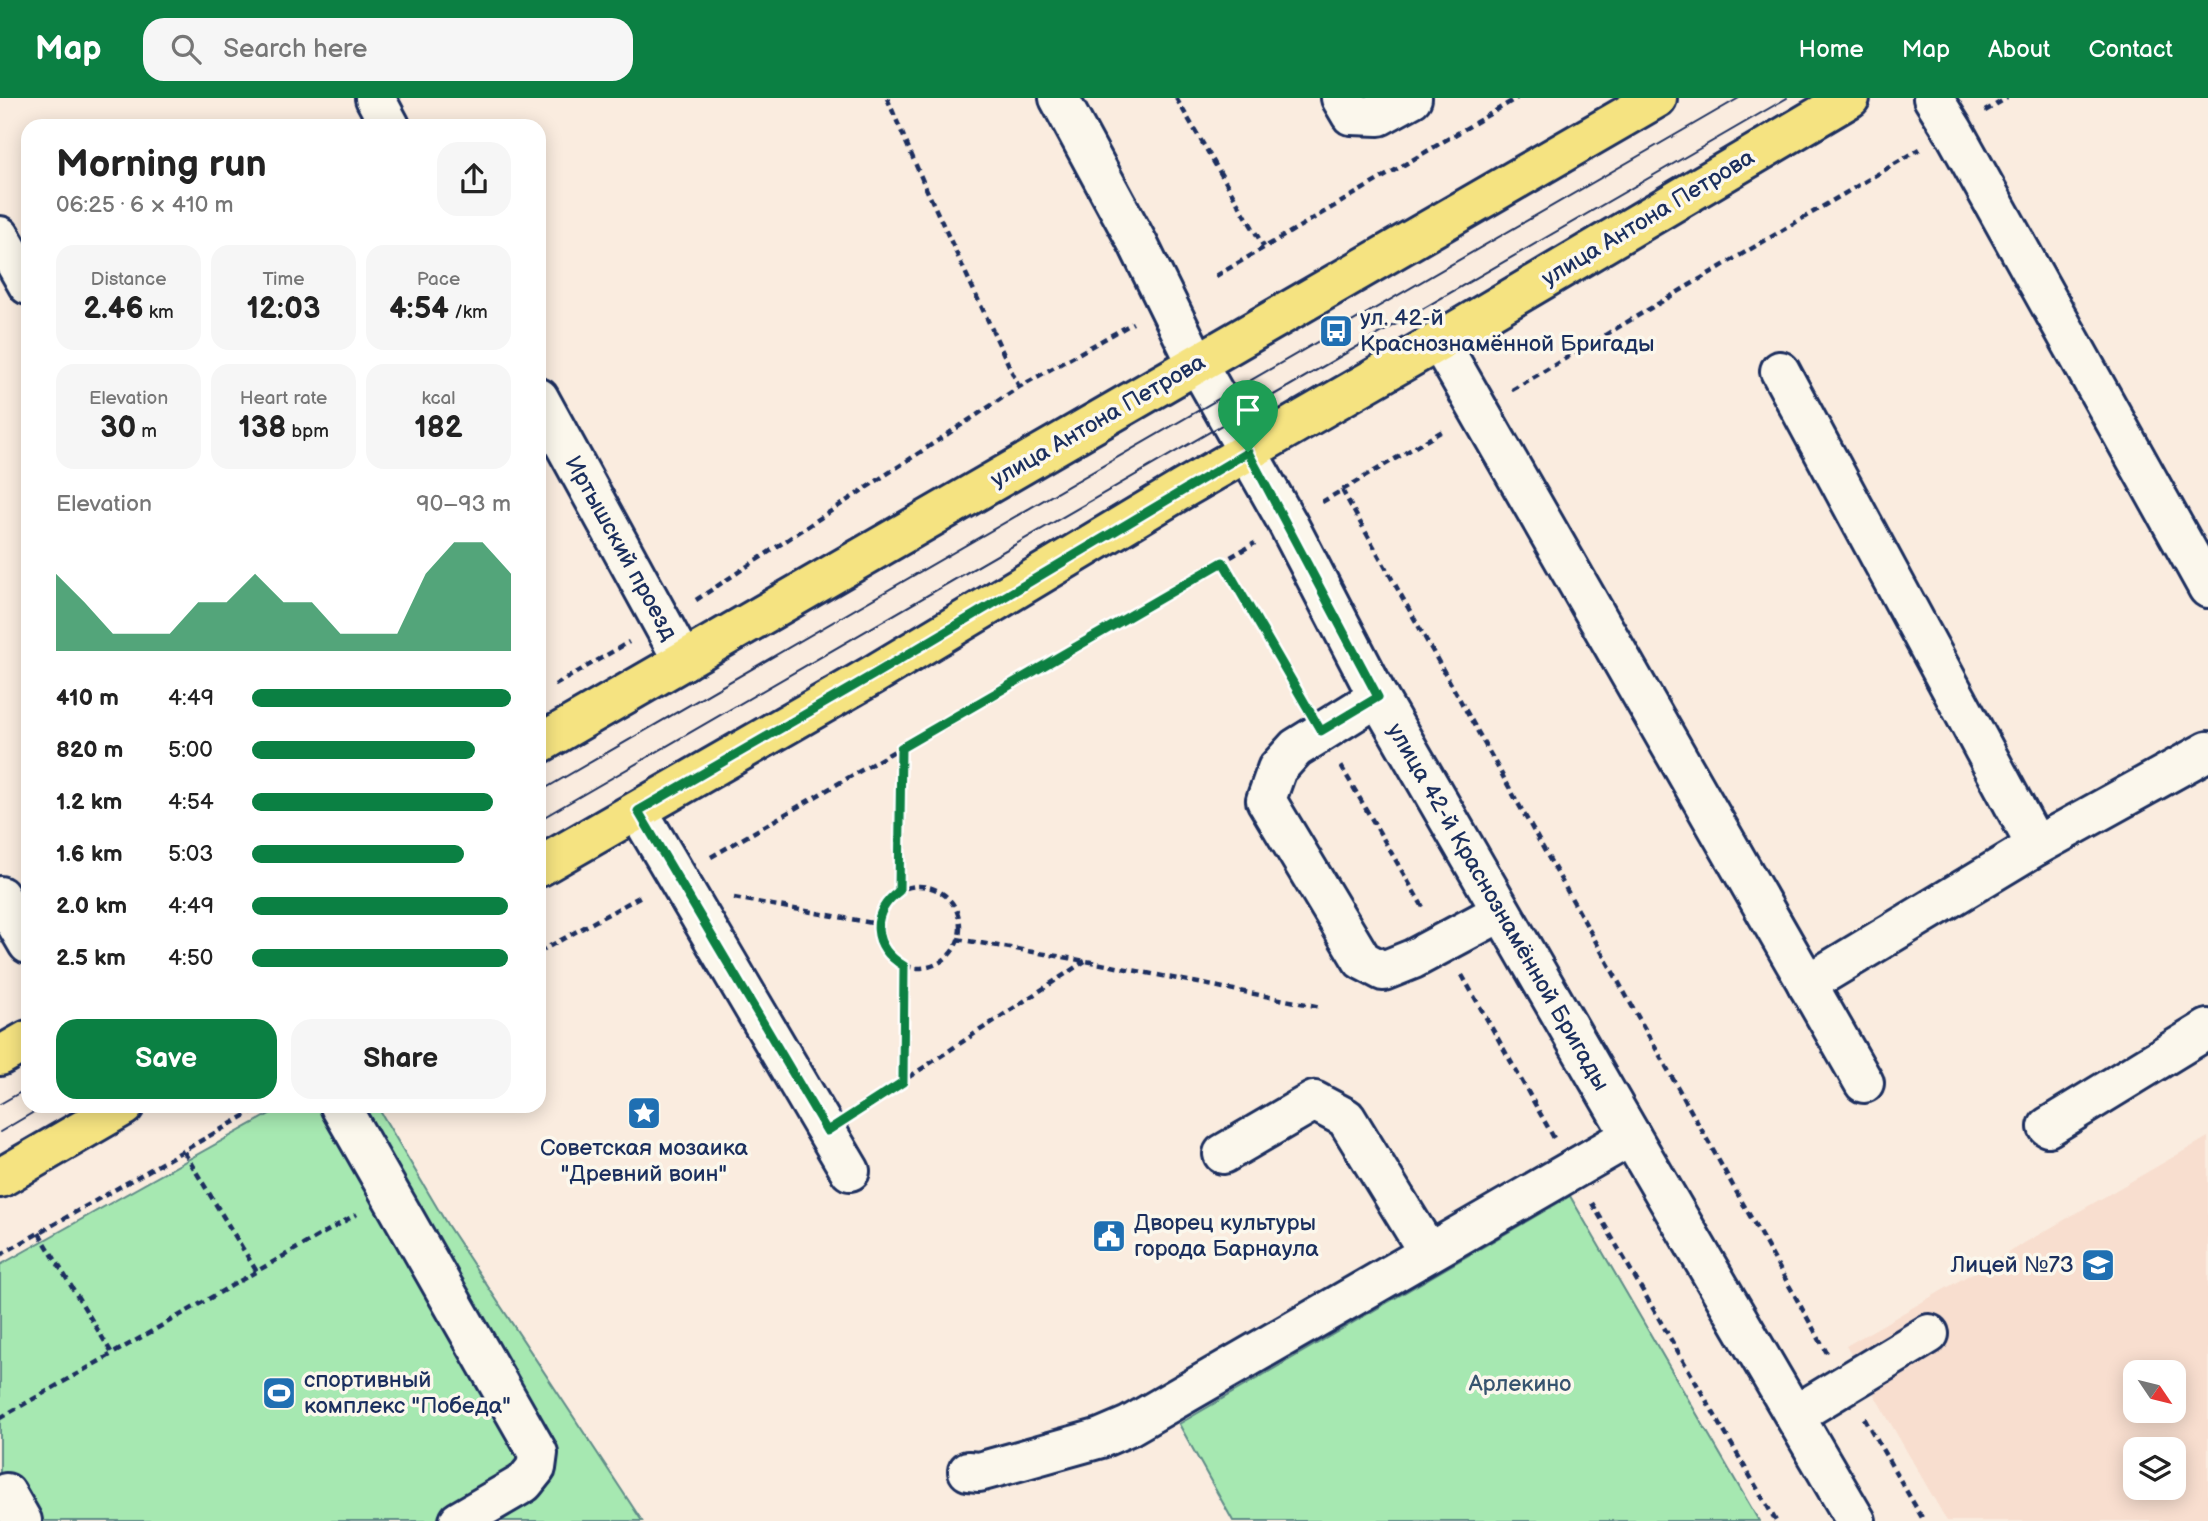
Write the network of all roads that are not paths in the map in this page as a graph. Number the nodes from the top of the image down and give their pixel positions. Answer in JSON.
{"nodes":[{"id":1,"x":375,"y":98,"type":"edge"},
{"id":2,"x":1059,"y":98,"type":"edge"},
{"id":3,"x":1341,"y":98,"type":"edge"},
{"id":4,"x":1412,"y":98,"type":"edge"},
{"id":5,"x":1657,"y":98,"type":"edge"},
{"id":6,"x":1850,"y":98,"type":"edge"},
{"id":7,"x":1943,"y":114,"type":"edge"},
{"id":8,"x":386,"y":119,"type":"edge"},
{"id":9,"x":0,"y":236,"type":"edge"},
{"id":10,"x":21,"y":273,"type":"edge"},
{"id":11,"x":1439,"y":341,"type":"junction"},
{"id":12,"x":1198,"y":363,"type":"junction"},
{"id":13,"x":1780,"y":371,"type":"dead end"},
{"id":14,"x":546,"y":411,"type":"edge"},
{"id":15,"x":1248,"y":452,"type":"junction"},
{"id":16,"x":2208,"y":588,"type":"edge"},
{"id":17,"x":683,"y":661,"type":"junction"},
{"id":18,"x":1378,"y":697,"type":"junction"},
{"id":19,"x":546,"y":740,"type":"edge"},
{"id":20,"x":2208,"y":751,"type":"edge"},
{"id":21,"x":638,"y":811,"type":"junction"},
{"id":22,"x":2036,"y":846,"type":"junction"},
{"id":23,"x":546,"y":863,"type":"edge"},
{"id":24,"x":0,"y":896,"type":"edge"},
{"id":25,"x":1501,"y":912,"type":"junction"},
{"id":26,"x":21,"y":932,"type":"edge"},
{"id":27,"x":1807,"y":984,"type":"junction"},
{"id":28,"x":2208,"y":1029,"type":"edge"},
{"id":29,"x":21,"y":1044,"type":"edge"},
{"id":30,"x":0,"y":1056,"type":"edge"},
{"id":31,"x":1864,"y":1083,"type":"dead end"},
{"id":32,"x":112,"y":1113,"type":"edge"},
{"id":33,"x":344,"y":1113,"type":"edge"},
{"id":34,"x":2048,"y":1127,"type":"dead end"},
{"id":35,"x":1631,"y":1136,"type":"junction"},
{"id":36,"x":1223,"y":1154,"type":"dead end"},
{"id":37,"x":850,"y":1171,"type":"dead end"},
{"id":38,"x":0,"y":1178,"type":"edge"},
{"id":39,"x":1428,"y":1252,"type":"junction"},
{"id":40,"x":1928,"y":1334,"type":"dead end"},
{"id":41,"x":1795,"y":1415,"type":"junction"},
{"id":42,"x":968,"y":1471,"type":"dead end"},
{"id":43,"x":459,"y":1521,"type":"edge"},
{"id":44,"x":1856,"y":1521,"type":"edge"}],
"edges":[{"from":1,"to":8,"type":"street"},
{"from":2,"to":12,"type":"street","name":"улица 42-й Краснознамённой Бригады"},
{"from":3,"to":4,"type":"street"},
{"from":5,"to":12,"type":"main road","name":"улица Антона Петрова"},
{"from":6,"to":11,"type":"main road","name":"улица Антона Петрова"},
{"from":7,"to":16,"type":"street"},
{"from":9,"to":10,"type":"street"},
{"from":11,"to":15,"type":"main road","name":"улица Антона Петрова"},
{"from":11,"to":27,"type":"street"},
{"from":12,"to":15,"type":"street","name":"улица 42-й Краснознамённой Бригады"},
{"from":12,"to":17,"type":"main road","name":"улица Антона Петрова"},
{"from":13,"to":22,"type":"street"},
{"from":14,"to":17,"type":"street","name":"Иртышский проезд"},
{"from":15,"to":18,"type":"street","name":"улица 42-й Краснознамённой Бригады"},
{"from":15,"to":21,"type":"main road","name":"улица Антона Петрова"},
{"from":17,"to":19,"type":"main road","name":"улица Антона Петрова"},
{"from":18,"to":25,"type":"street","name":"улица 42-й Краснознамённой Бригады"},
{"from":18,"to":25,"type":"street"},
{"from":20,"to":22,"type":"street"},
{"from":21,"to":23,"type":"main road","name":"улица Антона Петрова"},
{"from":21,"to":37,"type":"street"},
{"from":22,"to":27,"type":"street"},
{"from":24,"to":26,"type":"street"},
{"from":25,"to":35,"type":"street","name":"улица 42-й Краснознамённой Бригады"},
{"from":27,"to":31,"type":"street"},
{"from":28,"to":34,"type":"street"},
{"from":29,"to":30,"type":"main road"},
{"from":32,"to":38,"type":"main road"},
{"from":33,"to":43,"type":"street"},
{"from":35,"to":39,"type":"street"},
{"from":35,"to":41,"type":"street","name":"улица 42-й Краснознамённой Бригады"},
{"from":36,"to":39,"type":"street"},
{"from":39,"to":42,"type":"street"},
{"from":40,"to":41,"type":"street"},
{"from":41,"to":44,"type":"street","name":"улица 42-й Краснознамённой Бригады"}]}
